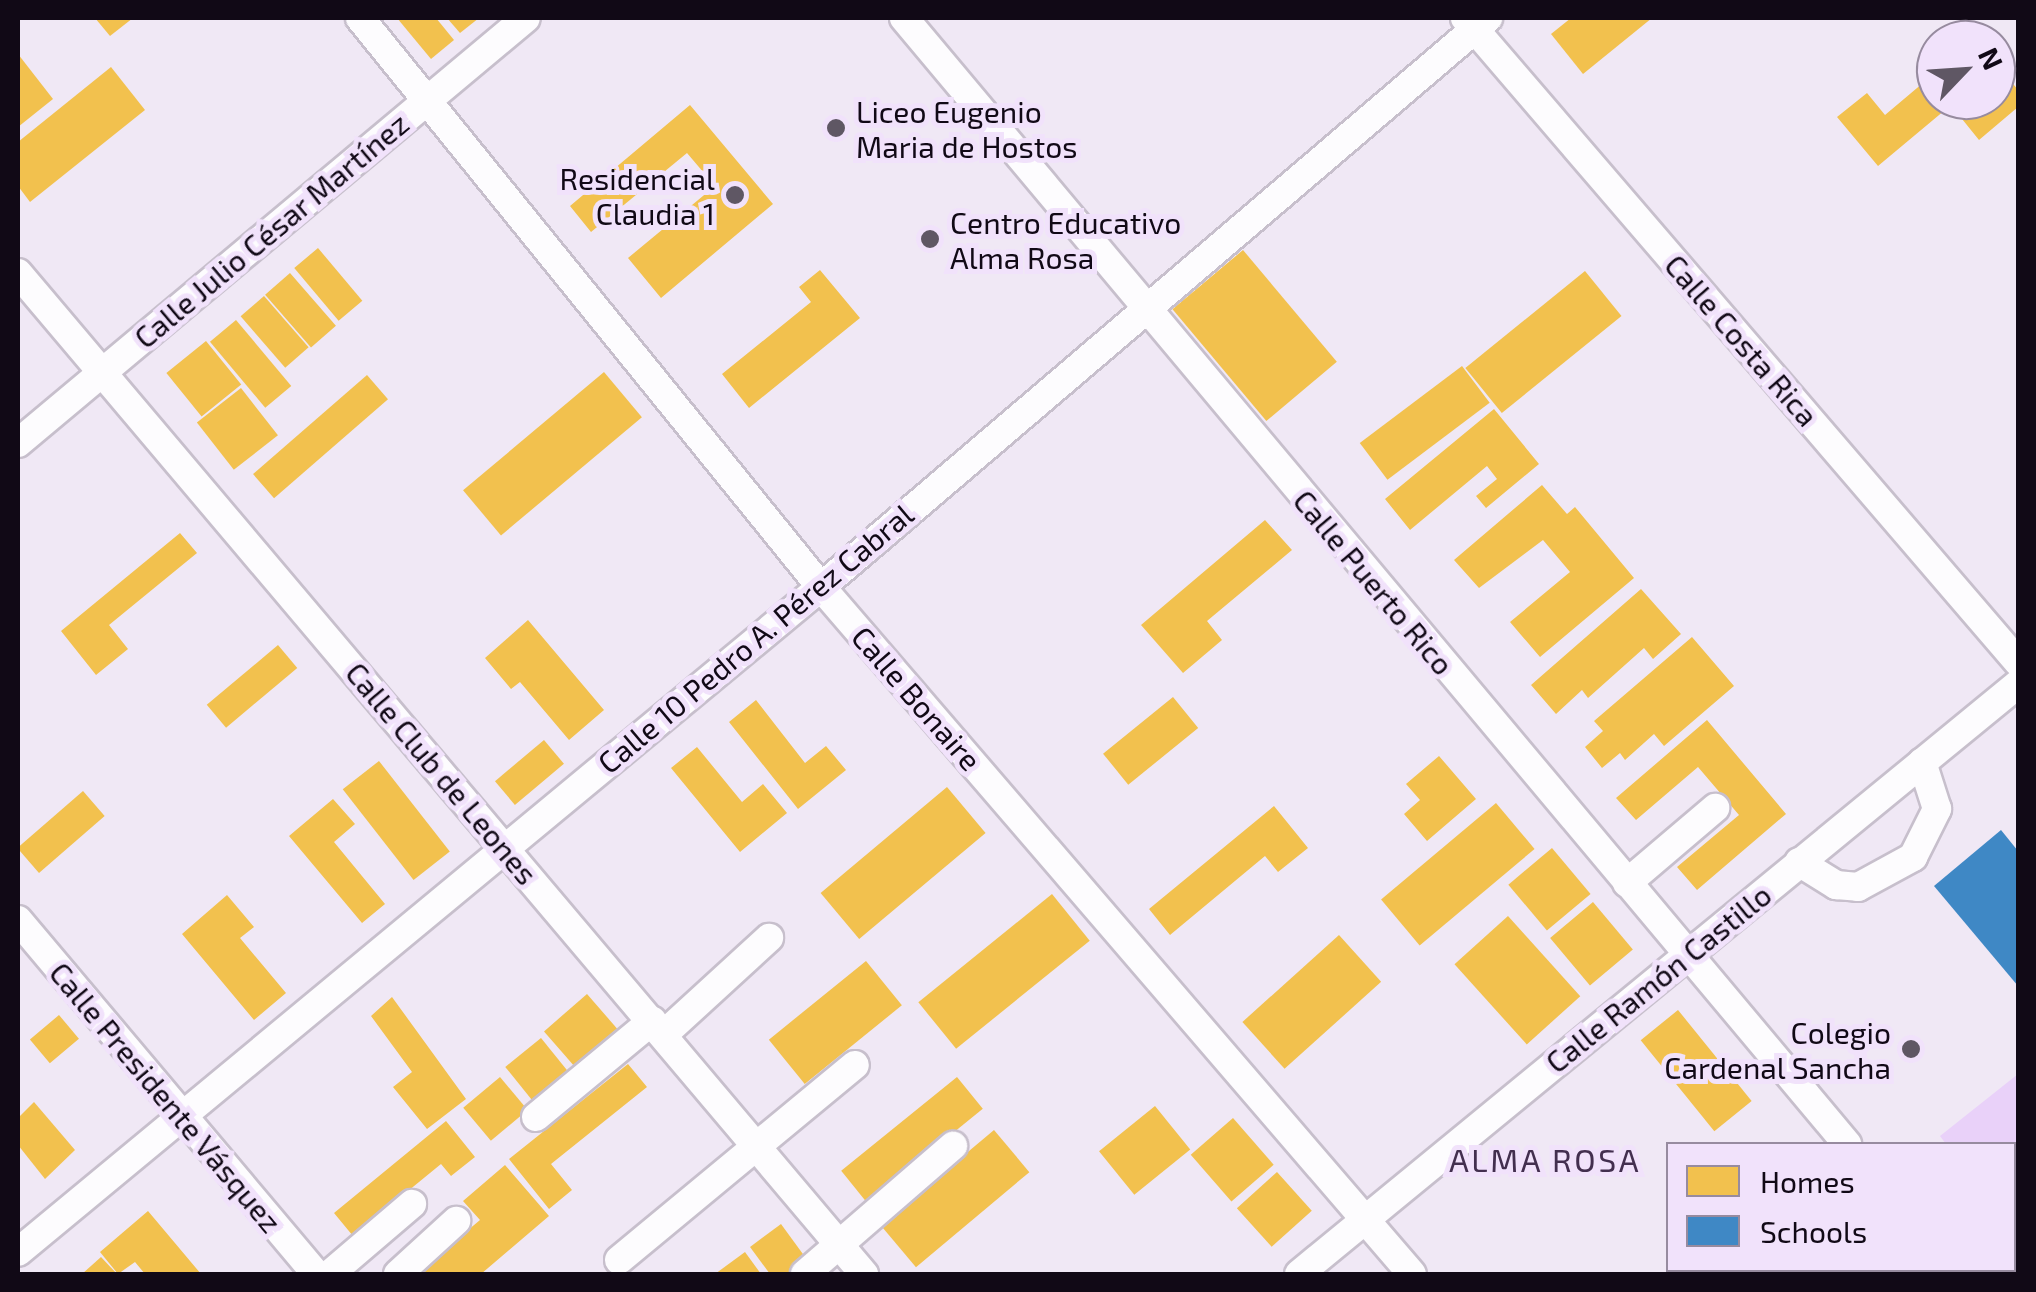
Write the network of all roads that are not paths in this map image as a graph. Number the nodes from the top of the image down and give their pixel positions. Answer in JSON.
{"nodes":[{"id":1,"x":360,"y":18,"type":"edge"},
{"id":2,"x":526,"y":18,"type":"edge"},
{"id":3,"x":904,"y":18,"type":"edge"},
{"id":4,"x":1476,"y":21,"type":"edge"},
{"id":5,"x":428,"y":100,"type":"junction"},
{"id":6,"x":18,"y":273,"type":"edge"},
{"id":7,"x":1145,"y":310,"type":"junction"},
{"id":8,"x":101,"y":371,"type":"junction"},
{"id":9,"x":18,"y":443,"type":"edge"},
{"id":10,"x":822,"y":586,"type":"junction"},
{"id":11,"x":2018,"y":662,"type":"edge"},
{"id":12,"x":2018,"y":684,"type":"edge"},
{"id":13,"x":1922,"y":762,"type":"junction"},
{"id":14,"x":1716,"y":808,"type":"dead end"},
{"id":15,"x":504,"y":845,"type":"junction"},
{"id":16,"x":1800,"y":862,"type":"junction"},
{"id":17,"x":1628,"y":883,"type":"junction"},
{"id":18,"x":18,"y":920,"type":"edge"},
{"id":19,"x":769,"y":938,"type":"dead end"},
{"id":20,"x":1687,"y":953,"type":"junction"},
{"id":21,"x":658,"y":1028,"type":"junction"},
{"id":22,"x":855,"y":1065,"type":"dead end"},
{"id":23,"x":181,"y":1115,"type":"junction"},
{"id":24,"x":536,"y":1117,"type":"dead end"},
{"id":25,"x":1839,"y":1142,"type":"edge"},
{"id":26,"x":757,"y":1146,"type":"junction"},
{"id":27,"x":953,"y":1146,"type":"dead end"},
{"id":28,"x":412,"y":1204,"type":"dead end"},
{"id":29,"x":1366,"y":1220,"type":"junction"},
{"id":30,"x":456,"y":1221,"type":"dead end"},
{"id":31,"x":841,"y":1246,"type":"junction"},
{"id":32,"x":18,"y":1252,"type":"edge"},
{"id":33,"x":619,"y":1260,"type":"dead end"},
{"id":34,"x":316,"y":1274,"type":"edge"},
{"id":35,"x":330,"y":1274,"type":"edge"},
{"id":36,"x":398,"y":1274,"type":"edge"},
{"id":37,"x":804,"y":1274,"type":"edge"},
{"id":38,"x":864,"y":1274,"type":"edge"},
{"id":39,"x":1298,"y":1274,"type":"edge"},
{"id":40,"x":1412,"y":1274,"type":"edge"}],
"edges":[{"from":1,"to":5,"type":"street","name":"Calle Bonaire"},
{"from":2,"to":5,"type":"street","name":"Calle Julio César Martínez"},
{"from":3,"to":7,"type":"street","name":"Calle Puerto Rico"},
{"from":4,"to":7,"type":"street","name":"Calle 10 Pedro A. Pérez Cabral"},
{"from":4,"to":11,"type":"street","name":"Calle Costa Rica"},
{"from":5,"to":8,"type":"street","name":"Calle Julio César Martínez"},
{"from":5,"to":10,"type":"street","name":"Calle Bonaire"},
{"from":6,"to":8,"type":"street","name":"Calle Club de Leones"},
{"from":7,"to":10,"type":"street","name":"Calle 10 Pedro A. Pérez Cabral"},
{"from":7,"to":17,"type":"street","name":"Calle Puerto Rico"},
{"from":8,"to":9,"type":"street","name":"Calle Julio César Martínez"},
{"from":8,"to":15,"type":"street","name":"Calle Club de Leones"},
{"from":10,"to":15,"type":"street","name":"Calle 10 Pedro A. Pérez Cabral"},
{"from":10,"to":29,"type":"street","name":"Calle Bonaire"},
{"from":12,"to":13,"type":"street","name":"Calle Ramón Castillo"},
{"from":13,"to":16,"type":"street","name":"Calle Ramón Castillo"},
{"from":13,"to":16,"type":"street"},
{"from":14,"to":17,"type":"street"},
{"from":15,"to":21,"type":"street","name":"Calle Club de Leones"},
{"from":15,"to":23,"type":"street","name":"Calle 10 Pedro A. Pérez Cabral"},
{"from":16,"to":20,"type":"street","name":"Calle Ramón Castillo"},
{"from":17,"to":20,"type":"street","name":"Calle Puerto Rico"},
{"from":18,"to":23,"type":"street","name":"Calle Presidente Vásquez"},
{"from":19,"to":21,"type":"street"},
{"from":20,"to":25,"type":"street","name":"Calle Puerto Rico"},
{"from":20,"to":29,"type":"street","name":"Calle Ramón Castillo"},
{"from":21,"to":24,"type":"street"},
{"from":21,"to":26,"type":"street","name":"Calle Club de Leones"},
{"from":22,"to":26,"type":"street"},
{"from":23,"to":32,"type":"street","name":"Calle 10 Pedro A. Pérez Cabral"},
{"from":23,"to":34,"type":"street","name":"Calle Presidente Vásquez"},
{"from":26,"to":31,"type":"street","name":"Calle Club de Leones"},
{"from":26,"to":33,"type":"street"},
{"from":27,"to":31,"type":"street"},
{"from":28,"to":35,"type":"street"},
{"from":29,"to":39,"type":"street","name":"Calle Ramón Castillo"},
{"from":29,"to":40,"type":"street","name":"Calle Bonaire"},
{"from":30,"to":36,"type":"street"},
{"from":31,"to":37,"type":"street"},
{"from":31,"to":38,"type":"street","name":"Calle Club de Leones"}]}
